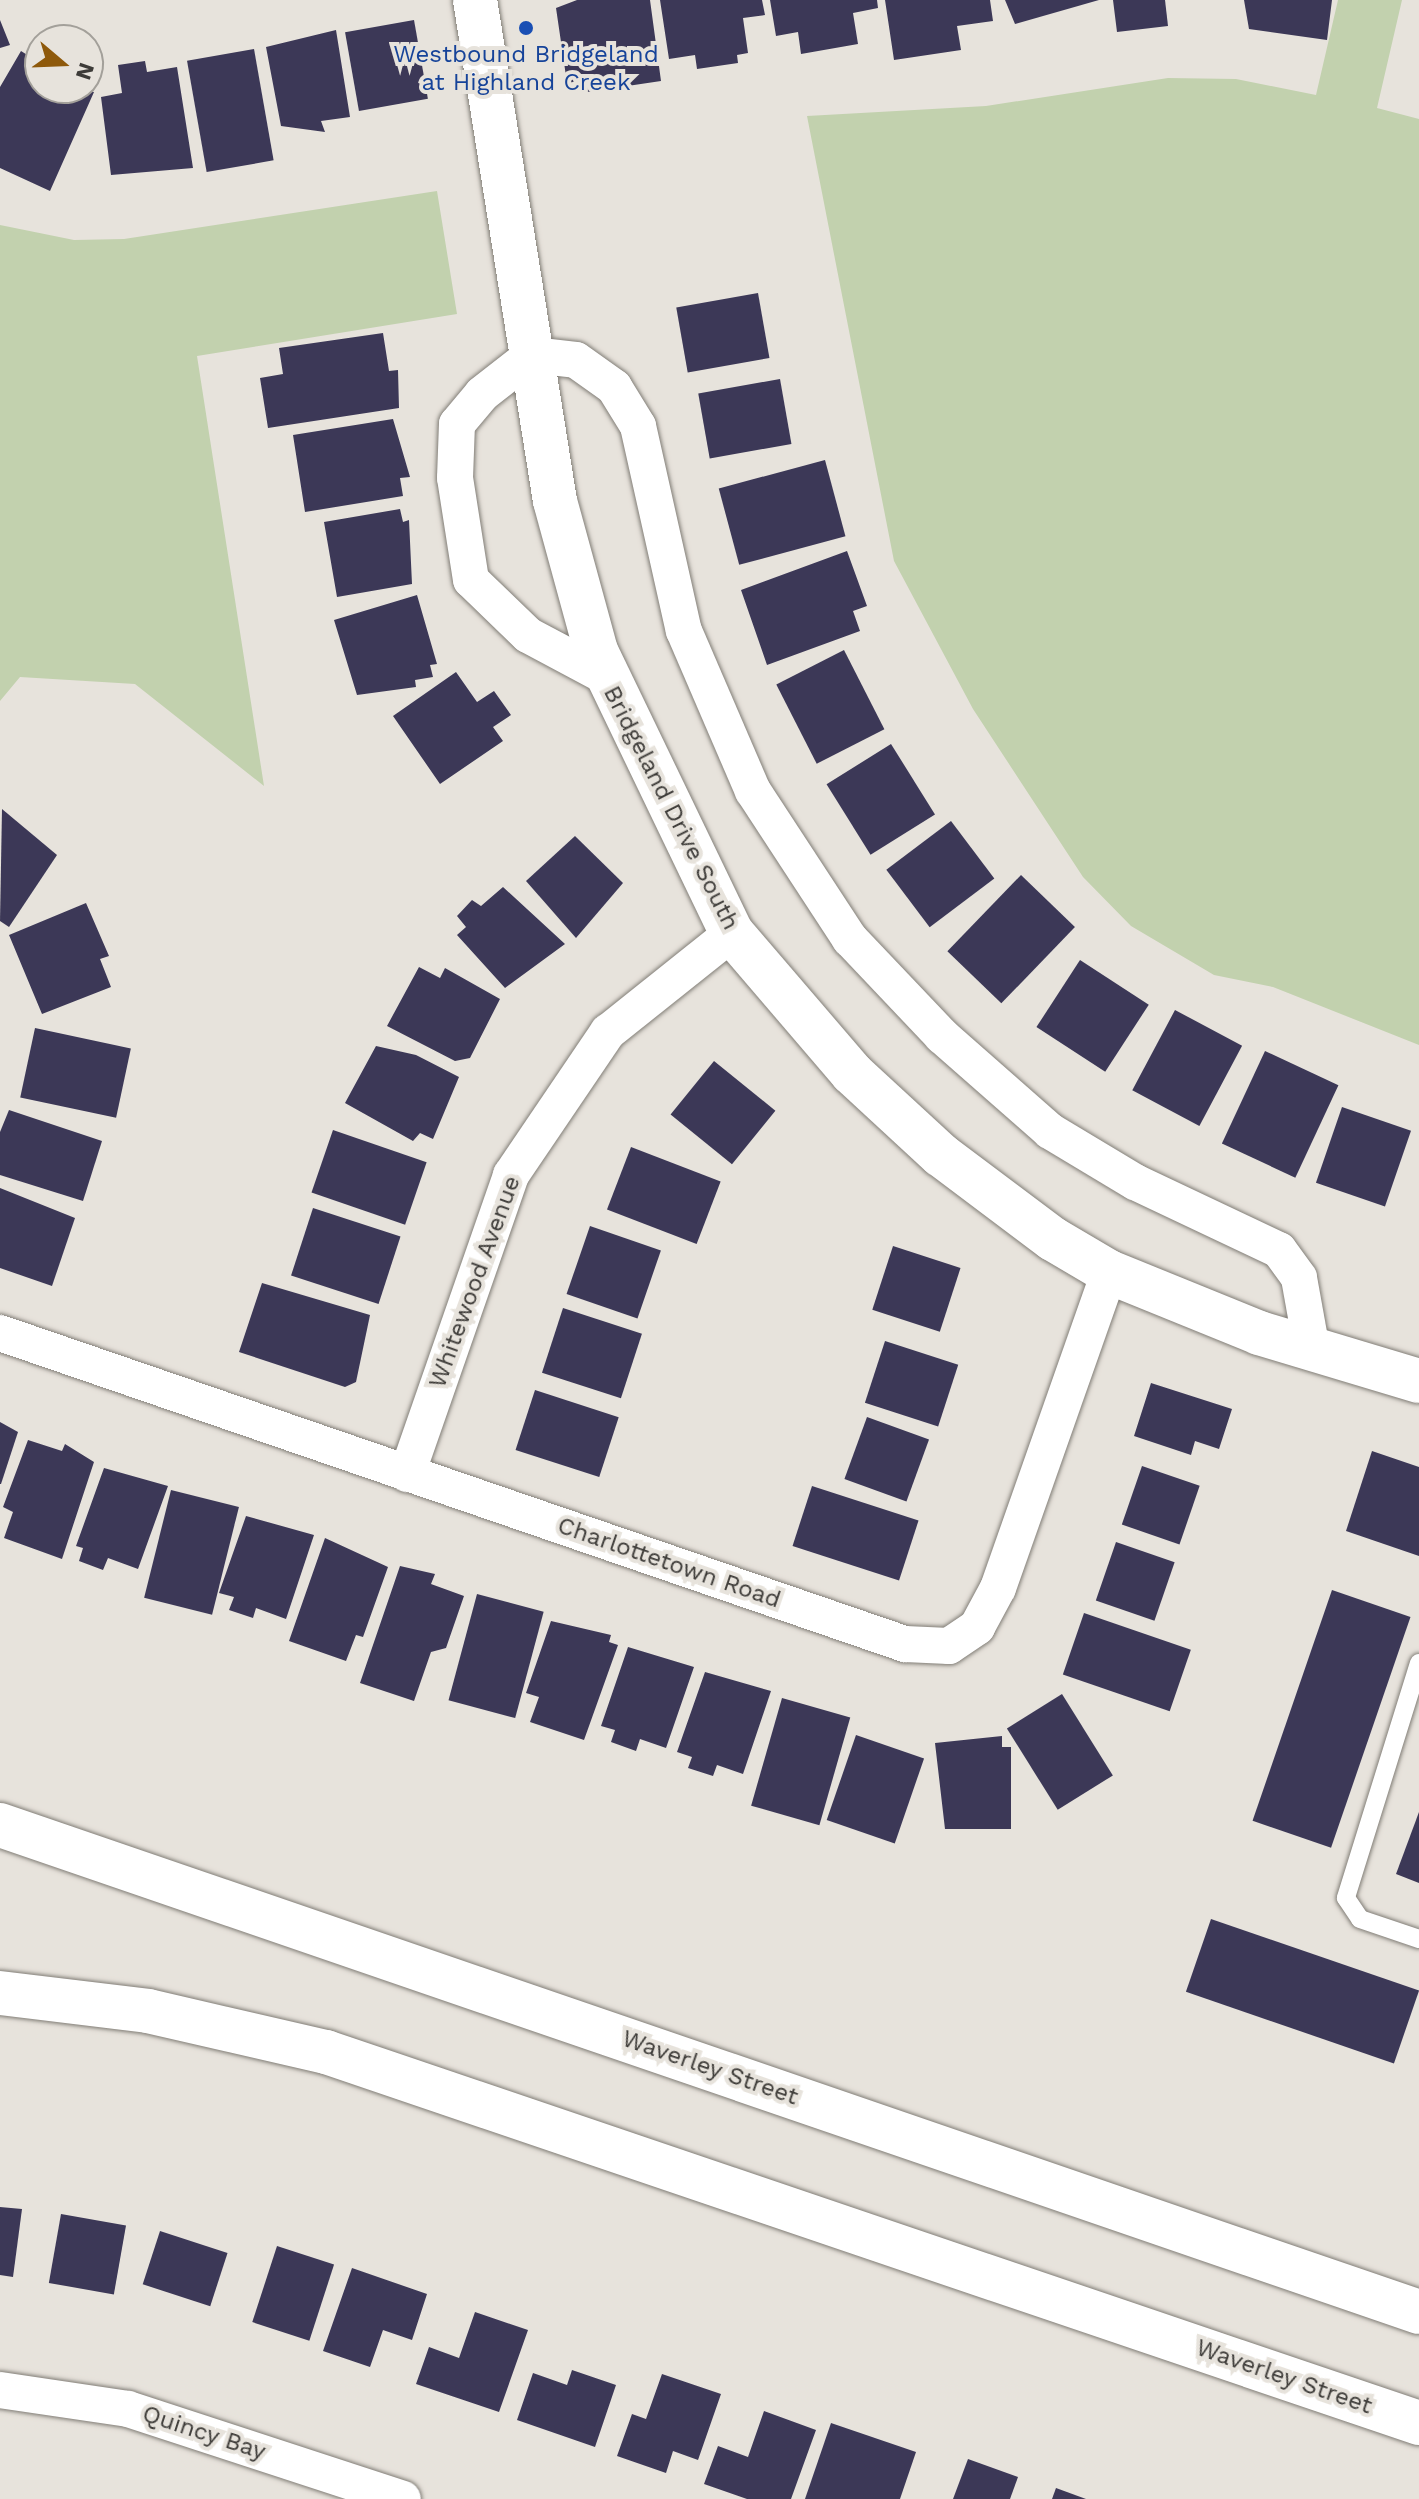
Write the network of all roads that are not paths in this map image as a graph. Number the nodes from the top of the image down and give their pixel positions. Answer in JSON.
{"nodes":[{"id":1,"x":475,"y":0,"type":"edge"},
{"id":2,"x":532,"y":355,"type":"junction"},
{"id":3,"x":605,"y":676,"type":"junction"},
{"id":4,"x":732,"y":933,"type":"junction"},
{"id":5,"x":1109,"y":1272,"type":"junction"},
{"id":6,"x":0,"y":1333,"type":"edge"},
{"id":7,"x":1312,"y":1350,"type":"junction"},
{"id":8,"x":1419,"y":1381,"type":"edge"},
{"id":9,"x":407,"y":1474,"type":"junction"},
{"id":10,"x":1419,"y":1663,"type":"edge"},
{"id":11,"x":0,"y":1825,"type":"edge"},
{"id":12,"x":1419,"y":1939,"type":"edge"},
{"id":13,"x":0,"y":1993,"type":"edge"},
{"id":14,"x":1419,"y":2312,"type":"edge"},
{"id":15,"x":0,"y":2390,"type":"edge"},
{"id":16,"x":1419,"y":2423,"type":"edge"},
{"id":17,"x":403,"y":2499,"type":"edge"}],
"edges":[{"from":1,"to":2,"type":"main road","name":"Bridgeland Drive South"},
{"from":2,"to":3,"type":"main road","name":"Bridgeland Drive South"},
{"from":2,"to":3,"type":"street","name":"Bridgeland Drive South"},
{"from":2,"to":7,"type":"street"},
{"from":3,"to":4,"type":"main road","name":"Bridgeland Drive South"},
{"from":4,"to":5,"type":"main road","name":"Bridgeland Drive South"},
{"from":4,"to":9,"type":"street","name":"Whitewood Avenue"},
{"from":5,"to":7,"type":"main road","name":"Bridgeland Drive South"},
{"from":5,"to":9,"type":"street","name":"Charlottetown Road"},
{"from":6,"to":9,"type":"street","name":"Charlottetown Road"},
{"from":7,"to":8,"type":"main road","name":"Bridgeland Drive South"},
{"from":10,"to":12,"type":"lane"},
{"from":11,"to":14,"type":"main road","name":"Waverley Street"},
{"from":13,"to":16,"type":"main road","name":"Waverley Street"},
{"from":15,"to":17,"type":"street","name":"Quincy Bay"}]}
